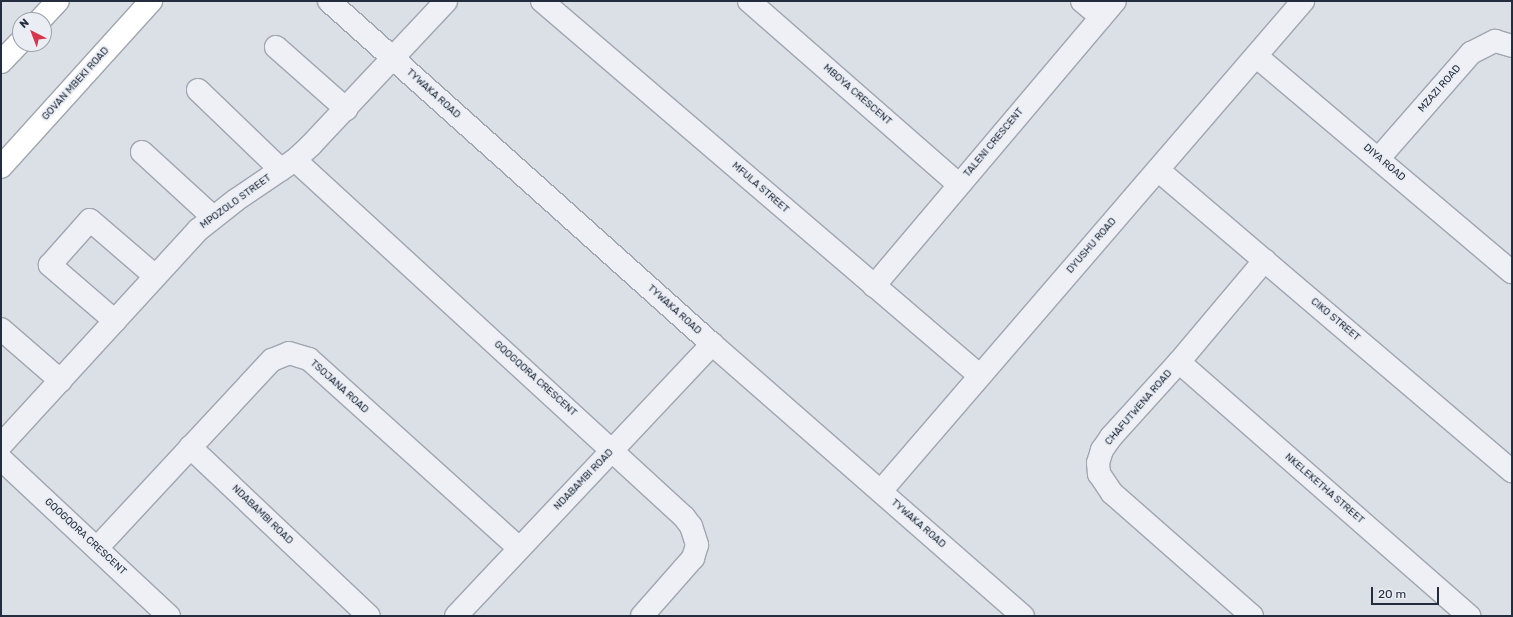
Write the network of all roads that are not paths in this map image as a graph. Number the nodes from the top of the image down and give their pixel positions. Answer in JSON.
{"nodes":[{"id":1,"x":58,"y":1,"type":"edge"},
{"id":2,"x":151,"y":1,"type":"edge"},
{"id":3,"x":329,"y":1,"type":"edge"},
{"id":4,"x":446,"y":1,"type":"edge"},
{"id":5,"x":542,"y":1,"type":"edge"},
{"id":6,"x":1082,"y":1,"type":"edge"},
{"id":7,"x":1115,"y":1,"type":"edge"},
{"id":8,"x":1303,"y":1,"type":"edge"},
{"id":9,"x":759,"y":2,"type":"edge"},
{"id":10,"x":48,"y":12,"type":"edge"},
{"id":11,"x":1101,"y":17,"type":"junction"},
{"id":12,"x":1512,"y":46,"type":"edge"},
{"id":13,"x":276,"y":47,"type":"dead end"},
{"id":14,"x":12,"y":50,"type":"edge"},
{"id":15,"x":1256,"y":56,"type":"junction"},
{"id":16,"x":393,"y":59,"type":"junction"},
{"id":17,"x":1,"y":62,"type":"edge"},
{"id":18,"x":198,"y":90,"type":"dead end"},
{"id":19,"x":346,"y":109,"type":"junction"},
{"id":20,"x":142,"y":152,"type":"dead end"},
{"id":21,"x":1379,"y":158,"type":"junction"},
{"id":22,"x":288,"y":165,"type":"junction"},
{"id":23,"x":1,"y":167,"type":"edge"},
{"id":24,"x":1158,"y":170,"type":"junction"},
{"id":25,"x":959,"y":185,"type":"junction"},
{"id":26,"x":213,"y":217,"type":"junction"},
{"id":27,"x":1265,"y":260,"type":"junction"},
{"id":28,"x":1512,"y":272,"type":"edge"},
{"id":29,"x":155,"y":276,"type":"junction"},
{"id":30,"x":874,"y":286,"type":"junction"},
{"id":31,"x":115,"y":321,"type":"junction"},
{"id":32,"x":1,"y":329,"type":"edge"},
{"id":33,"x":712,"y":344,"type":"junction"},
{"id":34,"x":1179,"y":362,"type":"junction"},
{"id":35,"x":979,"y":375,"type":"junction"},
{"id":36,"x":61,"y":381,"type":"junction"},
{"id":37,"x":1,"y":447,"type":"edge"},
{"id":38,"x":190,"y":447,"type":"junction"},
{"id":39,"x":613,"y":450,"type":"junction"},
{"id":40,"x":1512,"y":471,"type":"edge"},
{"id":41,"x":881,"y":491,"type":"junction"},
{"id":42,"x":97,"y":548,"type":"junction"},
{"id":43,"x":519,"y":548,"type":"junction"},
{"id":44,"x":169,"y":616,"type":"edge"},
{"id":45,"x":369,"y":616,"type":"edge"},
{"id":46,"x":456,"y":616,"type":"edge"},
{"id":47,"x":642,"y":616,"type":"edge"},
{"id":48,"x":1022,"y":616,"type":"edge"},
{"id":49,"x":1252,"y":616,"type":"edge"},
{"id":50,"x":1469,"y":616,"type":"edge"}],
"edges":[{"from":1,"to":10,"type":"main road"},
{"from":2,"to":23,"type":"main road","name":"GOVAN MBEKI ROAD"},
{"from":3,"to":16,"type":"street","name":"TYWAKA ROAD"},
{"from":4,"to":16,"type":"street","name":"MPOZOLO STREET"},
{"from":5,"to":30,"type":"street","name":"MFULA STREET"},
{"from":6,"to":11,"type":"street"},
{"from":7,"to":11,"type":"street","name":"TALENI CRESCENT"},
{"from":8,"to":15,"type":"street","name":"DYUSHU ROAD"},
{"from":9,"to":25,"type":"street","name":"MBOYA CRESCENT"},
{"from":11,"to":25,"type":"street","name":"TALENI CRESCENT"},
{"from":12,"to":21,"type":"street","name":"MZAZI ROAD"},
{"from":13,"to":19,"type":"street"},
{"from":14,"to":17,"type":"main road"},
{"from":15,"to":21,"type":"street","name":"DIYA ROAD"},
{"from":15,"to":24,"type":"street","name":"DYUSHU ROAD"},
{"from":16,"to":19,"type":"street","name":"MPOZOLO STREET"},
{"from":16,"to":33,"type":"street","name":"TYWAKA ROAD"},
{"from":18,"to":22,"type":"street","name":"GQOGQORA CRESCENT"},
{"from":19,"to":22,"type":"street","name":"MPOZOLO STREET"},
{"from":20,"to":26,"type":"street"},
{"from":21,"to":28,"type":"street","name":"DIYA ROAD"},
{"from":22,"to":26,"type":"street","name":"MPOZOLO STREET"},
{"from":22,"to":39,"type":"street","name":"GQOGQORA CRESCENT"},
{"from":24,"to":27,"type":"street","name":"CIKO STREET"},
{"from":24,"to":35,"type":"street","name":"DYUSHU ROAD"},
{"from":25,"to":30,"type":"street","name":"TALENI CRESCENT"},
{"from":26,"to":29,"type":"street","name":"MPOZOLO STREET"},
{"from":27,"to":34,"type":"street","name":"CHAFUTWENA ROAD"},
{"from":27,"to":40,"type":"street","name":"CIKO STREET"},
{"from":29,"to":31,"type":"street","name":"MPOZOLO STREET"},
{"from":29,"to":31,"type":"street"},
{"from":30,"to":35,"type":"street","name":"MFULA STREET"},
{"from":31,"to":36,"type":"street","name":"MPOZOLO STREET"},
{"from":32,"to":36,"type":"street"},
{"from":33,"to":39,"type":"street","name":"NDABAMBI ROAD"},
{"from":33,"to":41,"type":"street","name":"TYWAKA ROAD"},
{"from":34,"to":49,"type":"street","name":"CHAFUTWENA ROAD"},
{"from":34,"to":50,"type":"street","name":"NKELEKETHA STREET"},
{"from":35,"to":41,"type":"street","name":"DYUSHU ROAD"},
{"from":36,"to":37,"type":"street","name":"MPOZOLO STREET"},
{"from":37,"to":42,"type":"street","name":"GQOGQORA CRESCENT"},
{"from":38,"to":42,"type":"street","name":"TSOJANA ROAD"},
{"from":38,"to":43,"type":"street","name":"TSOJANA ROAD"},
{"from":38,"to":45,"type":"street","name":"NDABAMBI ROAD"},
{"from":39,"to":43,"type":"street","name":"NDABAMBI ROAD"},
{"from":39,"to":47,"type":"street","name":"GQOGQORA CRESCENT"},
{"from":41,"to":48,"type":"street","name":"TYWAKA ROAD"},
{"from":42,"to":44,"type":"street","name":"GQOGQORA CRESCENT"},
{"from":43,"to":46,"type":"street","name":"NDABAMBI ROAD"}]}
